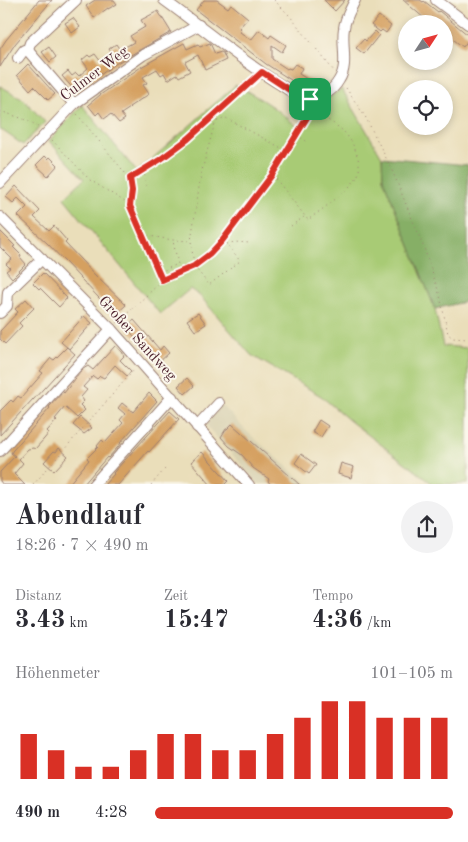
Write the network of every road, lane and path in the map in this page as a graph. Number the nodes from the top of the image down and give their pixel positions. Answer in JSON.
{"nodes":[{"id":1,"x":76,"y":0,"type":"edge"},
{"id":2,"x":164,"y":0,"type":"edge"},
{"id":3,"x":274,"y":0,"type":"edge"},
{"id":4,"x":355,"y":0,"type":"edge"},
{"id":5,"x":436,"y":0,"type":"edge"},
{"id":6,"x":468,"y":24,"type":"edge"},
{"id":7,"x":198,"y":25,"type":"junction"},
{"id":8,"x":28,"y":49,"type":"junction"},
{"id":9,"x":18,"y":58,"type":"dead end"},
{"id":10,"x":262,"y":72,"type":"junction"},
{"id":11,"x":340,"y":79,"type":"junction"},
{"id":12,"x":310,"y":99,"type":"junction"},
{"id":13,"x":72,"y":106,"type":"junction"},
{"id":14,"x":0,"y":111,"type":"edge"},
{"id":15,"x":311,"y":111,"type":"junction"},
{"id":16,"x":213,"y":117,"type":"junction"},
{"id":17,"x":216,"y":121,"type":"junction"},
{"id":18,"x":46,"y":133,"type":"junction"},
{"id":19,"x":296,"y":135,"type":"junction"},
{"id":20,"x":306,"y":141,"type":"dead end"},
{"id":21,"x":287,"y":151,"type":"junction"},
{"id":22,"x":144,"y":169,"type":"junction"},
{"id":23,"x":272,"y":175,"type":"junction"},
{"id":24,"x":130,"y":178,"type":"junction"},
{"id":25,"x":0,"y":184,"type":"edge"},
{"id":26,"x":146,"y":186,"type":"dead end"},
{"id":27,"x":130,"y":206,"type":"junction"},
{"id":28,"x":305,"y":216,"type":"junction"},
{"id":29,"x":0,"y":218,"type":"edge"},
{"id":30,"x":291,"y":226,"type":"dead end"},
{"id":31,"x":142,"y":235,"type":"junction"},
{"id":32,"x":173,"y":240,"type":"junction"},
{"id":33,"x":191,"y":241,"type":"junction"},
{"id":34,"x":222,"y":241,"type":"junction"},
{"id":35,"x":250,"y":242,"type":"dead end"},
{"id":36,"x":227,"y":244,"type":"junction"},
{"id":37,"x":42,"y":259,"type":"junction"},
{"id":38,"x":194,"y":266,"type":"junction"},
{"id":39,"x":159,"y":273,"type":"junction"},
{"id":40,"x":162,"y":280,"type":"junction"},
{"id":41,"x":0,"y":313,"type":"edge"},
{"id":42,"x":111,"y":329,"type":"junction"},
{"id":43,"x":468,"y":339,"type":"edge"},
{"id":44,"x":141,"y":362,"type":"junction"},
{"id":45,"x":172,"y":397,"type":"junction"},
{"id":46,"x":219,"y":403,"type":"dead end"},
{"id":47,"x":198,"y":427,"type":"junction"},
{"id":48,"x":0,"y":451,"type":"edge"},
{"id":49,"x":165,"y":469,"type":"dead end"},
{"id":50,"x":154,"y":481,"type":"junction"},
{"id":51,"x":32,"y":484,"type":"edge"},
{"id":52,"x":93,"y":484,"type":"edge"},
{"id":53,"x":151,"y":484,"type":"edge"},
{"id":54,"x":157,"y":484,"type":"edge"},
{"id":55,"x":249,"y":484,"type":"edge"}],
"edges":[{"from":1,"to":8,"type":"street"},
{"from":2,"to":7,"type":"street"},
{"from":3,"to":11,"type":"path"},
{"from":4,"to":11,"type":"street"},
{"from":5,"to":6,"type":"street"},
{"from":7,"to":10,"type":"street"},
{"from":7,"to":13,"type":"street","name":"Culmer Weg"},
{"from":8,"to":9,"type":"street"},
{"from":8,"to":13,"type":"street"},
{"from":10,"to":12,"type":"street"},
{"from":10,"to":16,"type":"path"},
{"from":11,"to":12,"type":"street"},
{"from":11,"to":43,"type":"path"},
{"from":12,"to":15,"type":"path"},
{"from":13,"to":18,"type":"street","name":"Culmer Weg"},
{"from":13,"to":24,"type":"path"},
{"from":14,"to":18,"type":"path"},
{"from":15,"to":19,"type":"path"},
{"from":15,"to":28,"type":"path"},
{"from":16,"to":17,"type":"path"},
{"from":16,"to":22,"type":"path"},
{"from":17,"to":21,"type":"path"},
{"from":17,"to":33,"type":"path"},
{"from":18,"to":25,"type":"street","name":"Culmer Weg"},
{"from":18,"to":27,"type":"path"},
{"from":19,"to":20,"type":"path"},
{"from":19,"to":21,"type":"path"},
{"from":21,"to":23,"type":"path"},
{"from":22,"to":24,"type":"path"},
{"from":22,"to":26,"type":"path"},
{"from":23,"to":28,"type":"path"},
{"from":23,"to":34,"type":"path"},
{"from":24,"to":27,"type":"path"},
{"from":27,"to":31,"type":"path"},
{"from":28,"to":30,"type":"path"},
{"from":29,"to":37,"type":"street","name":"Großer Sandweg"},
{"from":31,"to":32,"type":"path"},
{"from":31,"to":39,"type":"path"},
{"from":32,"to":33,"type":"path"},
{"from":32,"to":39,"type":"path"},
{"from":33,"to":38,"type":"path"},
{"from":34,"to":36,"type":"path"},
{"from":34,"to":38,"type":"path"},
{"from":35,"to":36,"type":"path"},
{"from":36,"to":38,"type":"path"},
{"from":37,"to":41,"type":"street"},
{"from":37,"to":42,"type":"street","name":"Großer Sandweg"},
{"from":38,"to":40,"type":"path"},
{"from":39,"to":40,"type":"path"},
{"from":40,"to":42,"type":"path"},
{"from":42,"to":44,"type":"street","name":"Großer Sandweg"},
{"from":42,"to":48,"type":"street"},
{"from":44,"to":45,"type":"street","name":"Großer Sandweg"},
{"from":44,"to":51,"type":"path"},
{"from":45,"to":47,"type":"street","name":"Großer Sandweg"},
{"from":45,"to":52,"type":"street"},
{"from":46,"to":47,"type":"street"},
{"from":47,"to":55,"type":"street","name":"Großer Sandweg"},
{"from":49,"to":50,"type":"path"},
{"from":50,"to":53,"type":"path"},
{"from":50,"to":54,"type":"path"}]}
